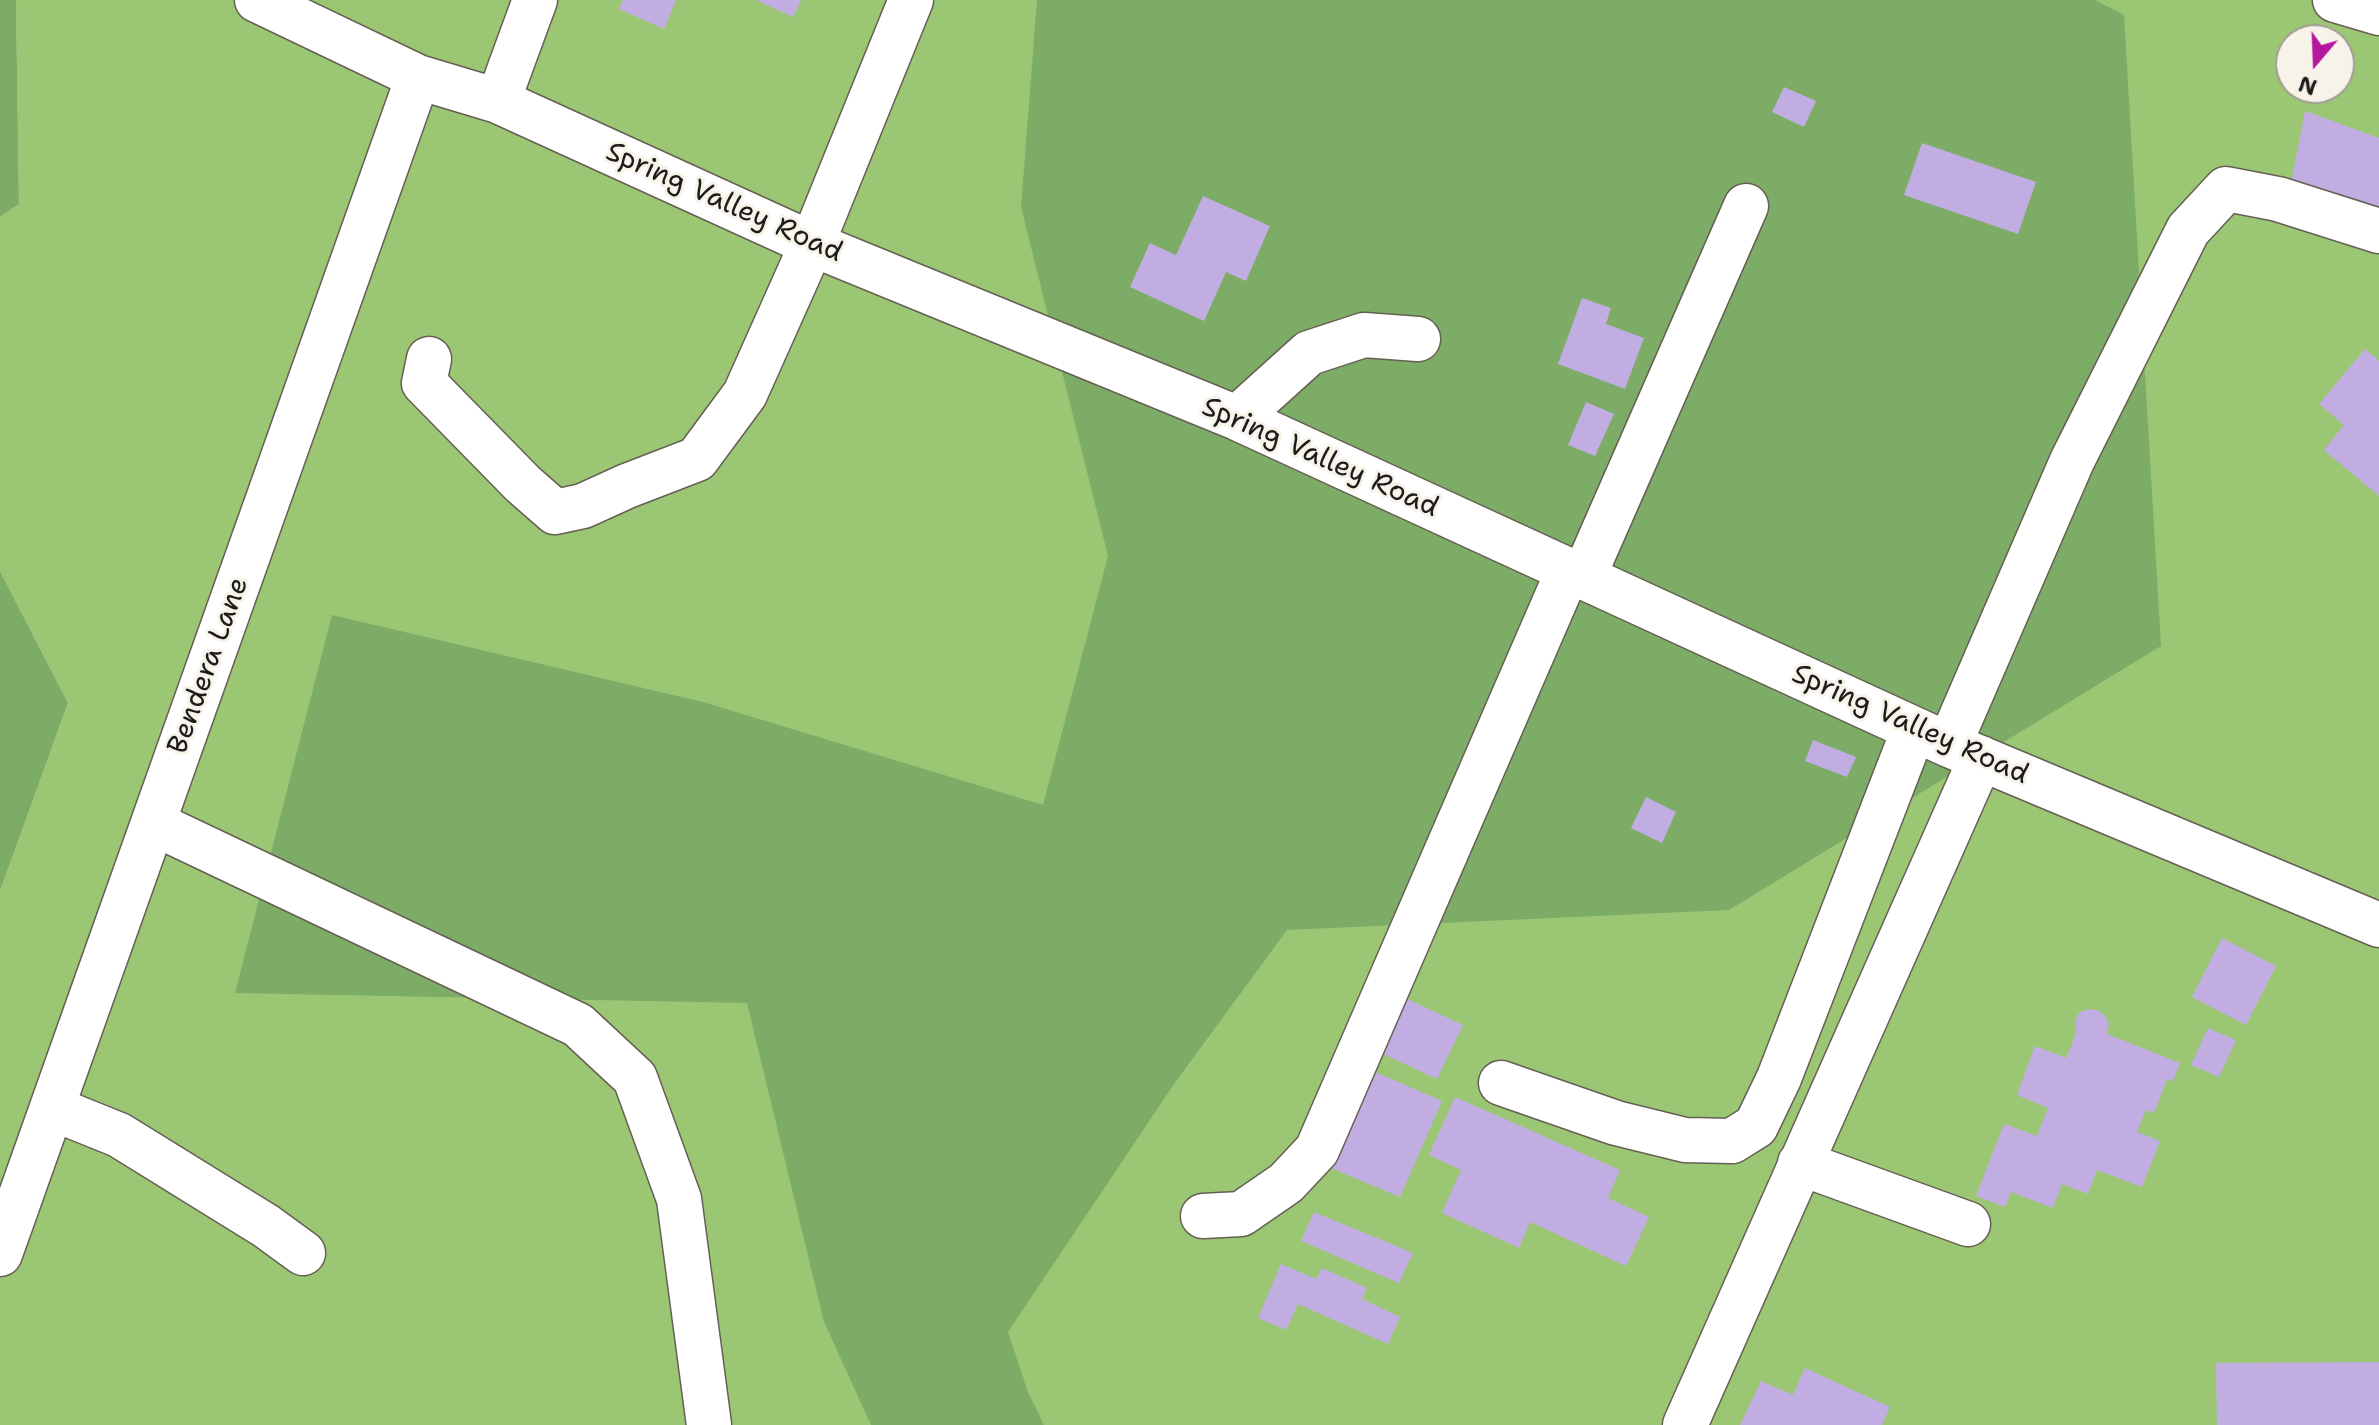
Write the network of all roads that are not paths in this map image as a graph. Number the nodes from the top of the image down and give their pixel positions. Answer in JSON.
{"nodes":[{"id":1,"x":257,"y":0,"type":"edge"},
{"id":2,"x":535,"y":0,"type":"edge"},
{"id":3,"x":911,"y":0,"type":"edge"},
{"id":4,"x":2335,"y":0,"type":"edge"},
{"id":5,"x":2379,"y":13,"type":"edge"},
{"id":6,"x":418,"y":77,"type":"junction"},
{"id":7,"x":498,"y":101,"type":"junction"},
{"id":8,"x":1746,"y":206,"type":"dead end"},
{"id":9,"x":2379,"y":231,"type":"edge"},
{"id":10,"x":812,"y":244,"type":"junction"},
{"id":11,"x":1418,"y":339,"type":"dead end"},
{"id":12,"x":429,"y":359,"type":"dead end"},
{"id":13,"x":1237,"y":418,"type":"junction"},
{"id":14,"x":1575,"y":574,"type":"junction"},
{"id":15,"x":1948,"y":744,"type":"junction"},
{"id":16,"x":153,"y":823,"type":"junction"},
{"id":17,"x":2379,"y":925,"type":"edge"},
{"id":18,"x":1501,"y":1083,"type":"dead end"},
{"id":19,"x":52,"y":1108,"type":"junction"},
{"id":20,"x":1800,"y":1163,"type":"junction"},
{"id":21,"x":1203,"y":1216,"type":"dead end"},
{"id":22,"x":1968,"y":1224,"type":"dead end"},
{"id":23,"x":303,"y":1253,"type":"dead end"},
{"id":24,"x":0,"y":1254,"type":"edge"},
{"id":25,"x":709,"y":1425,"type":"edge"},
{"id":26,"x":1685,"y":1425,"type":"edge"}],
"edges":[{"from":1,"to":6,"type":"street","name":"Spring Valley Road"},
{"from":2,"to":7,"type":"street"},
{"from":3,"to":10,"type":"street"},
{"from":4,"to":5,"type":"street"},
{"from":6,"to":7,"type":"street","name":"Spring Valley Road"},
{"from":6,"to":16,"type":"street","name":"Bendera Lane"},
{"from":7,"to":10,"type":"street","name":"Spring Valley Road"},
{"from":8,"to":14,"type":"street"},
{"from":9,"to":15,"type":"street"},
{"from":10,"to":12,"type":"street"},
{"from":10,"to":13,"type":"street","name":"Spring Valley Road"},
{"from":11,"to":13,"type":"street"},
{"from":13,"to":14,"type":"street","name":"Spring Valley Road"},
{"from":14,"to":15,"type":"street","name":"Spring Valley Road"},
{"from":14,"to":21,"type":"street"},
{"from":15,"to":17,"type":"street","name":"Spring Valley Road"},
{"from":15,"to":18,"type":"street"},
{"from":15,"to":20,"type":"street"},
{"from":16,"to":19,"type":"street","name":"Bendera Lane"},
{"from":16,"to":25,"type":"street"},
{"from":19,"to":23,"type":"street"},
{"from":19,"to":24,"type":"street","name":"Bendera Lane"},
{"from":20,"to":22,"type":"street"},
{"from":20,"to":26,"type":"street"}]}
